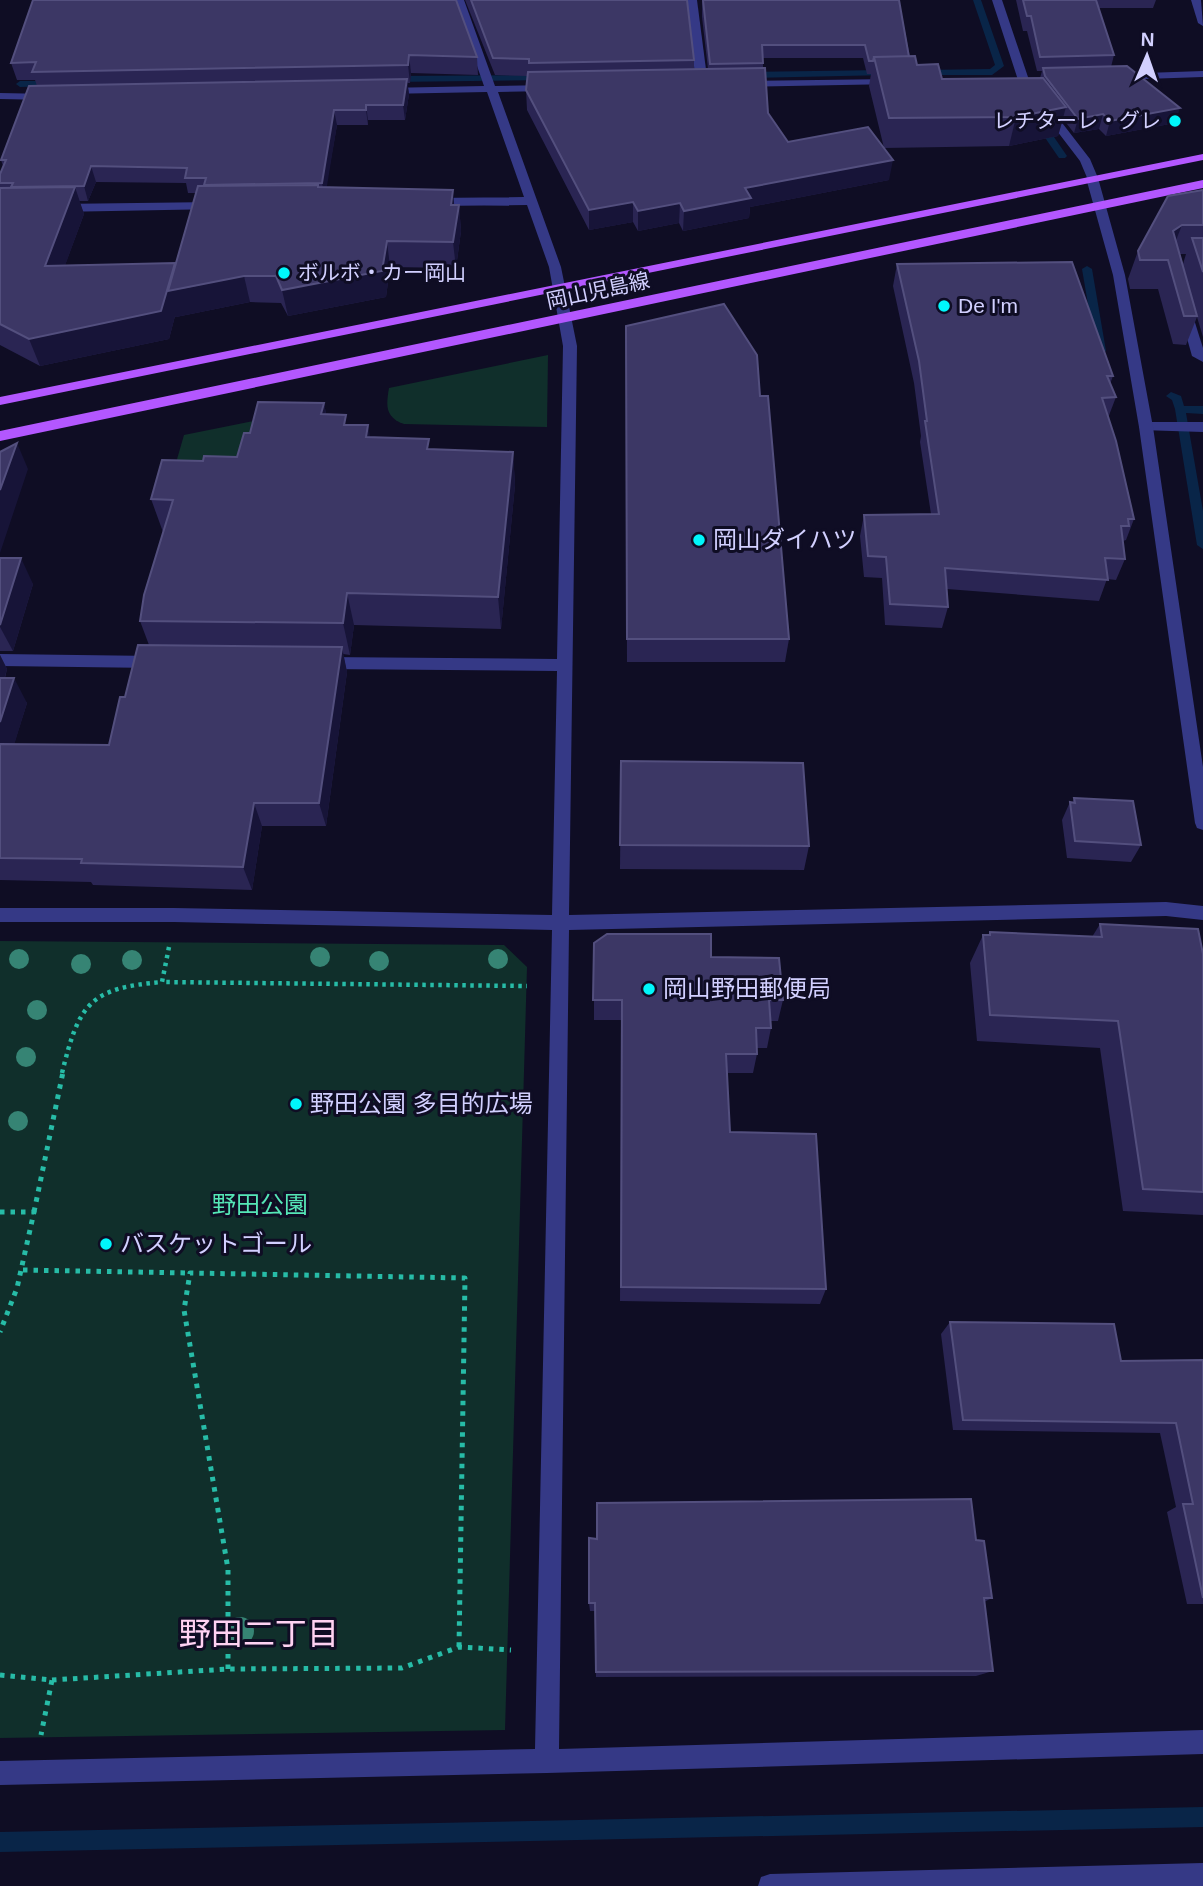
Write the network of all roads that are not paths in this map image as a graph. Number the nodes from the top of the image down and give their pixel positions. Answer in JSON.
{"nodes":[{"id":1,"x":458,"y":0,"type":"edge"},
{"id":2,"x":692,"y":0,"type":"edge"},
{"id":3,"x":997,"y":0,"type":"edge"},
{"id":4,"x":1196,"y":0,"type":"edge"},
{"id":5,"x":1203,"y":23,"type":"edge"},
{"id":6,"x":1203,"y":74,"type":"edge"},
{"id":7,"x":1105,"y":77,"type":"edge"},
{"id":8,"x":701,"y":78,"type":"junction"},
{"id":9,"x":1038,"y":79,"type":"edge"},
{"id":10,"x":1011,"y":80,"type":"edge"},
{"id":11,"x":1024,"y":80,"type":"junction"},
{"id":12,"x":489,"y":82,"type":"junction"},
{"id":13,"x":903,"y":82,"type":"edge"},
{"id":14,"x":729,"y":84,"type":"edge"},
{"id":15,"x":688,"y":85,"type":"edge"},
{"id":16,"x":715,"y":85,"type":"edge"},
{"id":17,"x":557,"y":88,"type":"edge"},
{"id":18,"x":367,"y":91,"type":"edge"},
{"id":19,"x":0,"y":96,"type":"edge"},
{"id":20,"x":62,"y":96,"type":"edge"},
{"id":21,"x":1203,"y":157,"type":"edge"},
{"id":22,"x":1092,"y":178,"type":"junction"},
{"id":23,"x":1203,"y":184,"type":"edge"},
{"id":24,"x":530,"y":201,"type":"junction"},
{"id":25,"x":421,"y":203,"type":"edge"},
{"id":26,"x":1100,"y":204,"type":"junction"},
{"id":27,"x":229,"y":206,"type":"edge"},
{"id":28,"x":40,"y":209,"type":"edge"},
{"id":29,"x":559,"y":286,"type":"junction"},
{"id":30,"x":1181,"y":296,"type":"edge"},
{"id":31,"x":565,"y":318,"type":"junction"},
{"id":32,"x":1203,"y":358,"type":"edge"},
{"id":33,"x":0,"y":388,"type":"edge"},
{"id":34,"x":48,"y":390,"type":"junction"},
{"id":35,"x":0,"y":401,"type":"edge"},
{"id":36,"x":42,"y":427,"type":"junction"},
{"id":37,"x":1146,"y":427,"type":"junction"},
{"id":38,"x":1197,"y":427,"type":"edge"},
{"id":39,"x":0,"y":436,"type":"edge"},
{"id":40,"x":0,"y":448,"type":"edge"},
{"id":41,"x":0,"y":660,"type":"edge"},
{"id":42,"x":165,"y":662,"type":"edge"},
{"id":43,"x":303,"y":663,"type":"edge"},
{"id":44,"x":565,"y":665,"type":"junction"},
{"id":45,"x":1203,"y":823,"type":"edge"},
{"id":46,"x":1203,"y":913,"type":"edge"},
{"id":47,"x":0,"y":915,"type":"edge"},
{"id":48,"x":561,"y":923,"type":"junction"},
{"id":49,"x":1203,"y":1742,"type":"edge"},
{"id":50,"x":547,"y":1761,"type":"junction"},
{"id":51,"x":0,"y":1773,"type":"edge"},
{"id":52,"x":1203,"y":1875,"type":"edge"},
{"id":53,"x":770,"y":1886,"type":"edge"}],
"edges":[{"from":1,"to":12,"type":"street"},
{"from":2,"to":8,"type":"street"},
{"from":3,"to":11,"type":"street"},
{"from":4,"to":5,"type":"street"},
{"from":6,"to":7,"type":"street"},
{"from":8,"to":15,"type":"street"},
{"from":8,"to":16,"type":"street"},
{"from":9,"to":11,"type":"street"},
{"from":10,"to":11,"type":"street"},
{"from":11,"to":22,"type":"street"},
{"from":12,"to":17,"type":"street"},
{"from":12,"to":18,"type":"street"},
{"from":12,"to":24,"type":"street"},
{"from":13,"to":14,"type":"street"},
{"from":19,"to":20,"type":"street"},
{"from":21,"to":22,"type":"main road","name":"岡山児島線"},
{"from":22,"to":26,"type":"street"},
{"from":22,"to":29,"type":"main road","name":"岡山児島線"},
{"from":23,"to":26,"type":"main road","name":"岡山児島線"},
{"from":24,"to":25,"type":"street"},
{"from":24,"to":29,"type":"street"},
{"from":26,"to":31,"type":"main road","name":"岡山児島線"},
{"from":26,"to":37,"type":"street"},
{"from":27,"to":28,"type":"street"},
{"from":29,"to":31,"type":"street"},
{"from":29,"to":34,"type":"main road","name":"岡山児島線"},
{"from":30,"to":32,"type":"street"},
{"from":31,"to":36,"type":"main road","name":"岡山児島線"},
{"from":31,"to":44,"type":"street"},
{"from":33,"to":34,"type":"main road"},
{"from":34,"to":35,"type":"main road","name":"岡山児島線"},
{"from":36,"to":39,"type":"main road","name":"岡山児島線"},
{"from":36,"to":40,"type":"main road"},
{"from":37,"to":38,"type":"street"},
{"from":37,"to":45,"type":"street"},
{"from":41,"to":42,"type":"street"},
{"from":43,"to":44,"type":"street"},
{"from":44,"to":48,"type":"street"},
{"from":46,"to":48,"type":"street"},
{"from":47,"to":48,"type":"street"},
{"from":48,"to":50,"type":"street"},
{"from":49,"to":50,"type":"street"},
{"from":50,"to":51,"type":"street"},
{"from":52,"to":53,"type":"street"}]}
